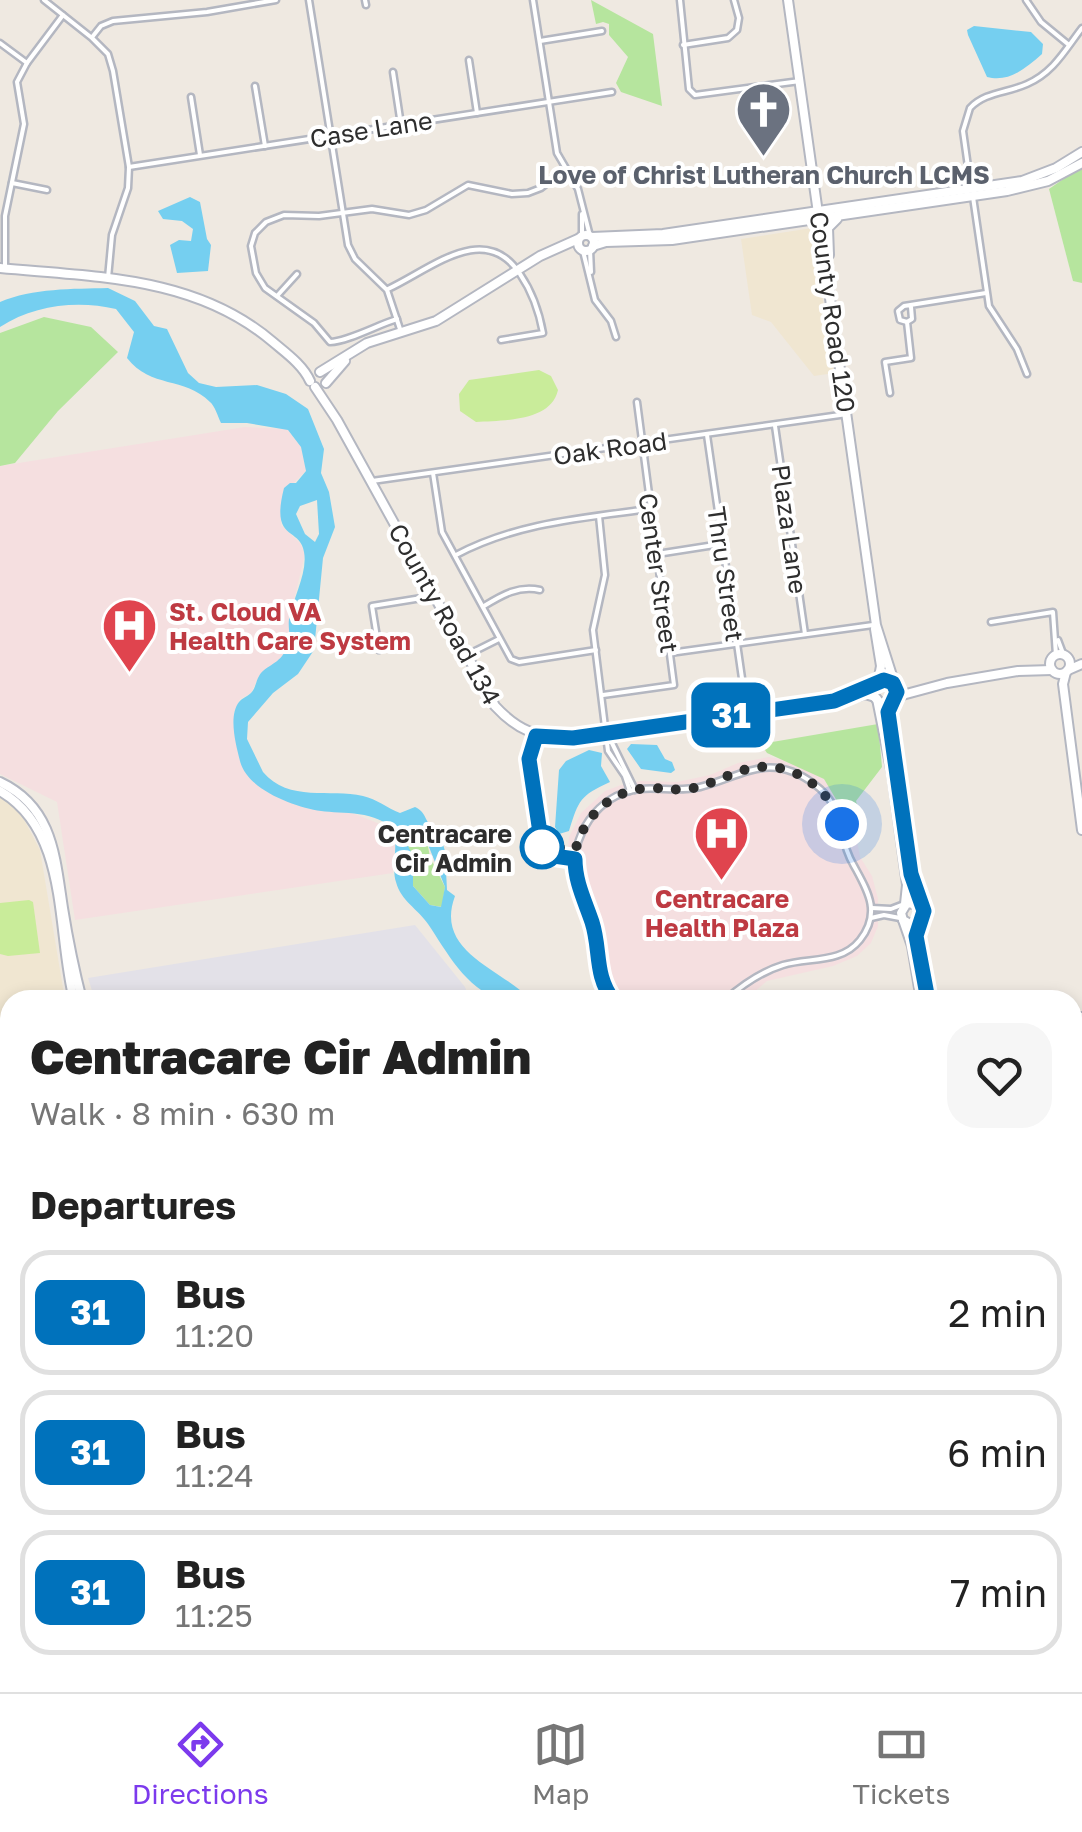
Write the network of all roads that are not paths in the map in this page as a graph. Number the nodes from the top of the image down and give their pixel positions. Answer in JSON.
{"nodes":[{"id":1,"x":44,"y":0,"type":"edge"},
{"id":2,"x":276,"y":0,"type":"edge"},
{"id":3,"x":310,"y":0,"type":"edge"},
{"id":4,"x":533,"y":0,"type":"edge"},
{"id":5,"x":680,"y":0,"type":"edge"},
{"id":6,"x":734,"y":0,"type":"edge"},
{"id":7,"x":788,"y":0,"type":"edge"},
{"id":8,"x":1026,"y":0,"type":"edge"},
{"id":9,"x":63,"y":15,"type":"junction"},
{"id":10,"x":1082,"y":28,"type":"edge"},
{"id":11,"x":602,"y":31,"type":"dead end"},
{"id":12,"x":92,"y":38,"type":"junction"},
{"id":13,"x":540,"y":40,"type":"junction"},
{"id":14,"x":0,"y":43,"type":"edge"},
{"id":15,"x":683,"y":45,"type":"junction"},
{"id":16,"x":1069,"y":45,"type":"junction"},
{"id":17,"x":469,"y":60,"type":"dead end"},
{"id":18,"x":27,"y":63,"type":"junction"},
{"id":19,"x":392,"y":72,"type":"dead end"},
{"id":20,"x":800,"y":80,"type":"junction"},
{"id":21,"x":255,"y":86,"type":"dead end"},
{"id":22,"x":612,"y":92,"type":"dead end"},
{"id":23,"x":191,"y":97,"type":"dead end"},
{"id":24,"x":549,"y":102,"type":"junction"},
{"id":25,"x":477,"y":113,"type":"junction"},
{"id":26,"x":401,"y":125,"type":"junction"},
{"id":27,"x":330,"y":136,"type":"junction"},
{"id":28,"x":265,"y":146,"type":"junction"},
{"id":29,"x":1082,"y":152,"type":"edge"},
{"id":30,"x":200,"y":155,"type":"junction"},
{"id":31,"x":1082,"y":162,"type":"edge"},
{"id":32,"x":129,"y":167,"type":"junction"},
{"id":33,"x":565,"y":169,"type":"junction"},
{"id":34,"x":12,"y":183,"type":"junction"},
{"id":35,"x":47,"y":190,"type":"dead end"},
{"id":36,"x":972,"y":193,"type":"junction"},
{"id":37,"x":342,"y":213,"type":"junction"},
{"id":38,"x":818,"y":215,"type":"junction"},
{"id":39,"x":846,"y":215,"type":"junction"},
{"id":40,"x":247,"y":227,"type":"dead end"},
{"id":41,"x":256,"y":233,"type":"junction"},
{"id":42,"x":586,"y":243,"type":"junction"},
{"id":43,"x":3,"y":268,"type":"edge"},
{"id":44,"x":518,"y":270,"type":"junction"},
{"id":45,"x":297,"y":274,"type":"dead end"},
{"id":46,"x":108,"y":278,"type":"junction"},
{"id":47,"x":386,"y":290,"type":"junction"},
{"id":48,"x":986,"y":293,"type":"junction"},
{"id":49,"x":830,"y":295,"type":"junction"},
{"id":50,"x":277,"y":297,"type":"junction"},
{"id":51,"x":911,"y":307,"type":"junction"},
{"id":52,"x":397,"y":320,"type":"junction"},
{"id":53,"x":908,"y":322,"type":"junction"},
{"id":54,"x":401,"y":334,"type":"junction"},
{"id":55,"x":616,"y":337,"type":"dead end"},
{"id":56,"x":501,"y":340,"type":"dead end"},
{"id":57,"x":1027,"y":374,"type":"dead end"},
{"id":58,"x":318,"y":380,"type":"junction"},
{"id":59,"x":890,"y":393,"type":"dead end"},
{"id":60,"x":636,"y":402,"type":"dead end"},
{"id":61,"x":847,"y":414,"type":"junction"},
{"id":62,"x":774,"y":425,"type":"junction"},
{"id":63,"x":706,"y":434,"type":"junction"},
{"id":64,"x":642,"y":443,"type":"junction"},
{"id":65,"x":433,"y":473,"type":"junction"},
{"id":66,"x":372,"y":481,"type":"junction"},
{"id":67,"x":651,"y":509,"type":"junction"},
{"id":68,"x":598,"y":516,"type":"junction"},
{"id":69,"x":722,"y":544,"type":"junction"},
{"id":70,"x":657,"y":554,"type":"junction"},
{"id":71,"x":456,"y":556,"type":"junction"},
{"id":72,"x":540,"y":590,"type":"dead end"},
{"id":73,"x":434,"y":596,"type":"junction"},
{"id":74,"x":484,"y":606,"type":"junction"},
{"id":75,"x":991,"y":622,"type":"dead end"},
{"id":76,"x":876,"y":624,"type":"junction"},
{"id":77,"x":806,"y":634,"type":"junction"},
{"id":78,"x":501,"y":638,"type":"junction"},
{"id":79,"x":736,"y":643,"type":"junction"},
{"id":80,"x":378,"y":650,"type":"dead end"},
{"id":81,"x":596,"y":650,"type":"junction"},
{"id":82,"x":670,"y":652,"type":"junction"},
{"id":83,"x":468,"y":655,"type":"junction"},
{"id":84,"x":1060,"y":656,"type":"junction"},
{"id":85,"x":1082,"y":662,"type":"edge"},
{"id":86,"x":1052,"y":670,"type":"junction"},
{"id":87,"x":1018,"y":671,"type":"junction"},
{"id":88,"x":1067,"y":671,"type":"junction"},
{"id":89,"x":878,"y":683,"type":"junction"},
{"id":90,"x":895,"y":692,"type":"junction"},
{"id":91,"x":603,"y":695,"type":"junction"},
{"id":92,"x":876,"y":698,"type":"junction"},
{"id":93,"x":838,"y":700,"type":"junction"},
{"id":94,"x":746,"y":713,"type":"junction"},
{"id":95,"x":1067,"y":720,"type":"junction"},
{"id":96,"x":607,"y":732,"type":"junction"},
{"id":97,"x":0,"y":782,"type":"edge"},
{"id":98,"x":633,"y":790,"type":"junction"},
{"id":99,"x":0,"y":791,"type":"edge"},
{"id":100,"x":1082,"y":830,"type":"edge"},
{"id":101,"x":904,"y":904,"type":"junction"},
{"id":102,"x":921,"y":906,"type":"junction"},
{"id":103,"x":872,"y":908,"type":"junction"},
{"id":104,"x":870,"y":918,"type":"junction"},
{"id":105,"x":903,"y":919,"type":"junction"},
{"id":106,"x":921,"y":920,"type":"junction"},
{"id":107,"x":64,"y":931,"type":"junction"},
{"id":108,"x":73,"y":990,"type":"edge"},
{"id":109,"x":79,"y":990,"type":"edge"},
{"id":110,"x":607,"y":990,"type":"edge"},
{"id":111,"x":737,"y":990,"type":"edge"},
{"id":112,"x":921,"y":990,"type":"edge"},
{"id":113,"x":923,"y":990,"type":"edge"}],
"edges":[{"from":1,"to":9,"type":"street"},
{"from":2,"to":12,"type":"street"},
{"from":3,"to":27,"type":"street"},
{"from":4,"to":13,"type":"street"},
{"from":5,"to":15,"type":"street"},
{"from":6,"to":15,"type":"street"},
{"from":7,"to":20,"type":"street","name":"County Road 120"},
{"from":8,"to":16,"type":"street"},
{"from":9,"to":12,"type":"street"},
{"from":9,"to":18,"type":"street"},
{"from":10,"to":16,"type":"street"},
{"from":11,"to":13,"type":"street"},
{"from":12,"to":32,"type":"street"},
{"from":13,"to":24,"type":"street"},
{"from":14,"to":18,"type":"street"},
{"from":15,"to":20,"type":"street"},
{"from":16,"to":36,"type":"street"},
{"from":17,"to":25,"type":"street"},
{"from":18,"to":34,"type":"street"},
{"from":19,"to":26,"type":"street"},
{"from":20,"to":38,"type":"street","name":"County Road 120"},
{"from":21,"to":28,"type":"street"},
{"from":22,"to":24,"type":"street","name":"Case Lane"},
{"from":23,"to":30,"type":"street"},
{"from":24,"to":25,"type":"street","name":"Case Lane"},
{"from":24,"to":33,"type":"street"},
{"from":25,"to":26,"type":"street","name":"Case Lane"},
{"from":26,"to":27,"type":"street","name":"Case Lane"},
{"from":27,"to":28,"type":"street","name":"Case Lane"},
{"from":27,"to":37,"type":"street"},
{"from":28,"to":30,"type":"street","name":"Case Lane"},
{"from":29,"to":36,"type":"street"},
{"from":30,"to":32,"type":"street","name":"Case Lane"},
{"from":31,"to":36,"type":"street"},
{"from":32,"to":46,"type":"street"},
{"from":33,"to":37,"type":"street"},
{"from":33,"to":42,"type":"street"},
{"from":34,"to":35,"type":"street"},
{"from":34,"to":43,"type":"street"},
{"from":36,"to":38,"type":"street"},
{"from":36,"to":39,"type":"street"},
{"from":36,"to":48,"type":"street"},
{"from":37,"to":41,"type":"street"},
{"from":37,"to":47,"type":"street"},
{"from":38,"to":39,"type":"street"},
{"from":38,"to":42,"type":"street"},
{"from":38,"to":49,"type":"street","name":"County Road 120"},
{"from":39,"to":49,"type":"street"},
{"from":40,"to":41,"type":"street"},
{"from":41,"to":50,"type":"street"},
{"from":42,"to":44,"type":"street"},
{"from":42,"to":55,"type":"street"},
{"from":43,"to":46,"type":"street","name":"County Road 134"},
{"from":44,"to":47,"type":"street"},
{"from":44,"to":54,"type":"street"},
{"from":44,"to":56,"type":"street"},
{"from":45,"to":50,"type":"street"},
{"from":46,"to":58,"type":"street","name":"County Road 134"},
{"from":47,"to":52,"type":"street"},
{"from":48,"to":51,"type":"street"},
{"from":48,"to":57,"type":"street"},
{"from":49,"to":61,"type":"street","name":"County Road 120"},
{"from":50,"to":52,"type":"street"},
{"from":51,"to":53,"type":"street"},
{"from":51,"to":53,"type":"street"},
{"from":52,"to":54,"type":"street"},
{"from":53,"to":59,"type":"street"},
{"from":54,"to":58,"type":"street"},
{"from":58,"to":66,"type":"street","name":"County Road 134"},
{"from":60,"to":64,"type":"street","name":"Center Street"},
{"from":61,"to":62,"type":"street","name":"Oak Road"},
{"from":61,"to":76,"type":"street","name":"County Road 120"},
{"from":62,"to":63,"type":"street","name":"Oak Road"},
{"from":62,"to":77,"type":"street","name":"Plaza Lane"},
{"from":63,"to":64,"type":"street","name":"Oak Road"},
{"from":63,"to":69,"type":"street","name":"Thru Street"},
{"from":64,"to":65,"type":"street","name":"Oak Road"},
{"from":64,"to":67,"type":"street","name":"Center Street"},
{"from":65,"to":66,"type":"street","name":"Oak Road"},
{"from":65,"to":71,"type":"street"},
{"from":66,"to":73,"type":"street","name":"County Road 134"},
{"from":67,"to":68,"type":"street"},
{"from":67,"to":70,"type":"street","name":"Center Street"},
{"from":68,"to":71,"type":"street"},
{"from":68,"to":81,"type":"street"},
{"from":69,"to":70,"type":"street"},
{"from":69,"to":79,"type":"street","name":"Thru Street"},
{"from":70,"to":82,"type":"street","name":"Center Street"},
{"from":71,"to":74,"type":"street"},
{"from":72,"to":74,"type":"street"},
{"from":73,"to":80,"type":"street"},
{"from":73,"to":83,"type":"street","name":"County Road 134"},
{"from":74,"to":78,"type":"street"},
{"from":75,"to":84,"type":"street"},
{"from":76,"to":77,"type":"street"},
{"from":76,"to":89,"type":"street","name":"County Road 120"},
{"from":76,"to":90,"type":"street","name":"County Road 120"},
{"from":77,"to":79,"type":"street"},
{"from":78,"to":81,"type":"street"},
{"from":78,"to":83,"type":"street"},
{"from":79,"to":82,"type":"street"},
{"from":79,"to":94,"type":"street","name":"Thru Street"},
{"from":81,"to":91,"type":"street"},
{"from":82,"to":91,"type":"street","name":"Center Street"},
{"from":83,"to":96,"type":"street","name":"County Road 134"},
{"from":84,"to":85,"type":"street"},
{"from":84,"to":86,"type":"street"},
{"from":84,"to":87,"type":"street"},
{"from":84,"to":88,"type":"street"},
{"from":85,"to":88,"type":"street"},
{"from":86,"to":87,"type":"street"},
{"from":86,"to":88,"type":"street"},
{"from":86,"to":95,"type":"street"},
{"from":87,"to":90,"type":"street"},
{"from":88,"to":95,"type":"street"},
{"from":89,"to":90,"type":"street"},
{"from":89,"to":92,"type":"street"},
{"from":89,"to":93,"type":"street","name":"County Road 134"},
{"from":90,"to":92,"type":"street"},
{"from":90,"to":102,"type":"street","name":"County Road 120"},
{"from":91,"to":96,"type":"street"},
{"from":92,"to":93,"type":"street","name":"County Road 134"},
{"from":92,"to":101,"type":"street"},
{"from":93,"to":94,"type":"street","name":"County Road 134"},
{"from":94,"to":96,"type":"street","name":"County Road 134"},
{"from":95,"to":100,"type":"street"},
{"from":96,"to":98,"type":"street"},
{"from":97,"to":107,"type":"street"},
{"from":98,"to":103,"type":"street"},
{"from":98,"to":110,"type":"street"},
{"from":99,"to":107,"type":"street"},
{"from":101,"to":102,"type":"street"},
{"from":101,"to":103,"type":"street"},
{"from":101,"to":105,"type":"street"},
{"from":102,"to":106,"type":"street"},
{"from":103,"to":104,"type":"street"},
{"from":104,"to":105,"type":"street"},
{"from":104,"to":111,"type":"street"},
{"from":105,"to":106,"type":"street"},
{"from":105,"to":112,"type":"street"},
{"from":106,"to":113,"type":"street"},
{"from":107,"to":108,"type":"street"},
{"from":107,"to":109,"type":"street"}]}
